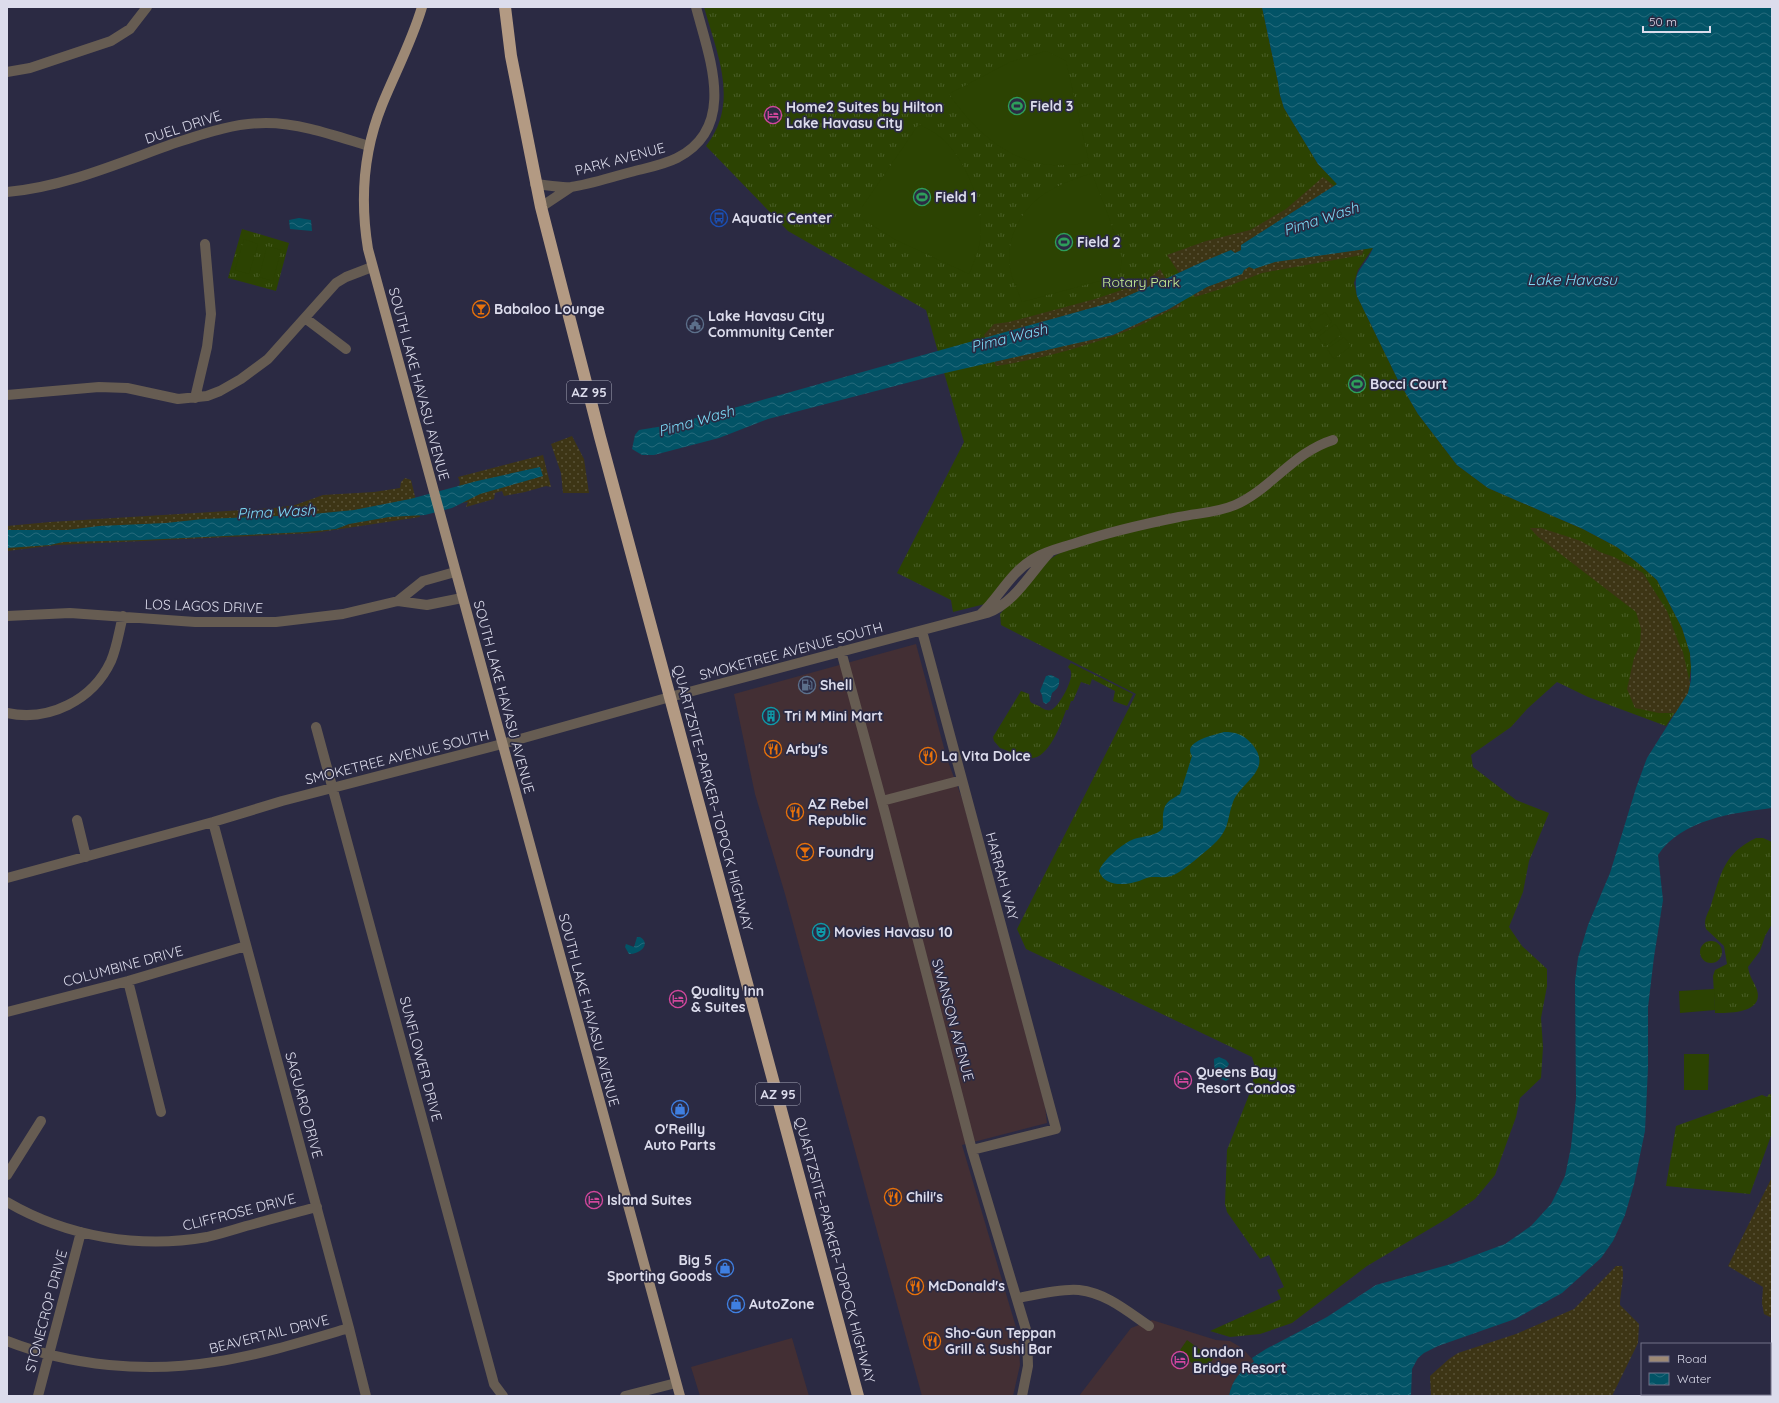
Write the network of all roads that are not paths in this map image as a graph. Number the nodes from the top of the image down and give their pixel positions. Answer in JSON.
{"nodes":[{"id":1,"x":146,"y":7,"type":"edge"},
{"id":2,"x":422,"y":7,"type":"edge"},
{"id":3,"x":504,"y":7,"type":"edge"},
{"id":4,"x":696,"y":7,"type":"edge"},
{"id":5,"x":7,"y":72,"type":"edge"},
{"id":6,"x":369,"y":146,"type":"junction"},
{"id":7,"x":535,"y":184,"type":"junction"},
{"id":8,"x":571,"y":187,"type":"junction"},
{"id":9,"x":7,"y":192,"type":"edge"},
{"id":10,"x":541,"y":207,"type":"junction"},
{"id":11,"x":205,"y":244,"type":"dead end"},
{"id":12,"x":372,"y":267,"type":"junction"},
{"id":13,"x":305,"y":318,"type":"junction"},
{"id":14,"x":346,"y":349,"type":"dead end"},
{"id":15,"x":7,"y":395,"type":"edge"},
{"id":16,"x":195,"y":398,"type":"junction"},
{"id":17,"x":1333,"y":440,"type":"dead end"},
{"id":18,"x":455,"y":572,"type":"junction"},
{"id":19,"x":462,"y":598,"type":"junction"},
{"id":20,"x":398,"y":601,"type":"junction"},
{"id":21,"x":7,"y":616,"type":"edge"},
{"id":22,"x":123,"y":616,"type":"junction"},
{"id":23,"x":922,"y":631,"type":"junction"},
{"id":24,"x":841,"y":651,"type":"junction"},
{"id":25,"x":670,"y":697,"type":"junction"},
{"id":26,"x":7,"y":713,"type":"edge"},
{"id":27,"x":316,"y":727,"type":"dead end"},
{"id":28,"x":502,"y":744,"type":"junction"},
{"id":29,"x":962,"y":780,"type":"junction"},
{"id":30,"x":333,"y":788,"type":"junction"},
{"id":31,"x":882,"y":802,"type":"junction"},
{"id":32,"x":77,"y":820,"type":"dead end"},
{"id":33,"x":213,"y":822,"type":"junction"},
{"id":34,"x":86,"y":857,"type":"junction"},
{"id":35,"x":7,"y":878,"type":"edge"},
{"id":36,"x":246,"y":946,"type":"junction"},
{"id":37,"x":128,"y":981,"type":"junction"},
{"id":38,"x":7,"y":1012,"type":"edge"},
{"id":39,"x":161,"y":1112,"type":"dead end"},
{"id":40,"x":41,"y":1122,"type":"dead end"},
{"id":41,"x":972,"y":1150,"type":"junction"},
{"id":42,"x":7,"y":1175,"type":"edge"},
{"id":43,"x":7,"y":1202,"type":"edge"},
{"id":44,"x":316,"y":1207,"type":"junction"},
{"id":45,"x":81,"y":1232,"type":"junction"},
{"id":46,"x":1018,"y":1298,"type":"junction"},
{"id":47,"x":1149,"y":1326,"type":"dead end"},
{"id":48,"x":350,"y":1328,"type":"junction"},
{"id":49,"x":7,"y":1341,"type":"edge"},
{"id":50,"x":49,"y":1354,"type":"junction"},
{"id":51,"x":676,"y":1382,"type":"junction"},
{"id":52,"x":38,"y":1396,"type":"edge"},
{"id":53,"x":366,"y":1396,"type":"edge"},
{"id":54,"x":502,"y":1396,"type":"edge"},
{"id":55,"x":625,"y":1396,"type":"edge"},
{"id":56,"x":680,"y":1396,"type":"edge"},
{"id":57,"x":858,"y":1396,"type":"edge"},
{"id":58,"x":1022,"y":1396,"type":"edge"}],
"edges":[{"from":1,"to":5,"type":"street"},
{"from":2,"to":6,"type":"main road","name":"SOUTH LAKE HAVASU AVENUE"},
{"from":3,"to":7,"type":"highway","number":"AZ 95"},
{"from":4,"to":8,"type":"street","name":"PARK AVENUE"},
{"from":6,"to":9,"type":"street","name":"DUEL DRIVE"},
{"from":6,"to":12,"type":"main road","name":"SOUTH LAKE HAVASU AVENUE"},
{"from":7,"to":8,"type":"street","name":"PARK AVENUE"},
{"from":7,"to":10,"type":"highway","number":"AZ 95"},
{"from":8,"to":10,"type":"street","name":"PARK AVENUE"},
{"from":10,"to":25,"type":"highway","name":"QUARTZSITE–PARKER–TOPOCK HIGHWAY","number":"AZ 95"},
{"from":11,"to":16,"type":"street"},
{"from":12,"to":13,"type":"street"},
{"from":12,"to":18,"type":"main road","name":"SOUTH LAKE HAVASU AVENUE"},
{"from":13,"to":14,"type":"street"},
{"from":13,"to":16,"type":"street"},
{"from":15,"to":16,"type":"street"},
{"from":17,"to":23,"type":"street","name":"SMOKETREE AVENUE SOUTH"},
{"from":18,"to":19,"type":"main road","name":"SOUTH LAKE HAVASU AVENUE"},
{"from":18,"to":20,"type":"street","name":"LOS LAGOS DRIVE"},
{"from":19,"to":20,"type":"street","name":"LOS LAGOS DRIVE"},
{"from":19,"to":28,"type":"main road","name":"SOUTH LAKE HAVASU AVENUE"},
{"from":20,"to":22,"type":"street","name":"LOS LAGOS DRIVE"},
{"from":21,"to":22,"type":"street","name":"LOS LAGOS DRIVE"},
{"from":22,"to":26,"type":"street"},
{"from":23,"to":24,"type":"street","name":"SMOKETREE AVENUE SOUTH"},
{"from":23,"to":29,"type":"street","name":"HARRAH WAY"},
{"from":24,"to":25,"type":"street","name":"SMOKETREE AVENUE SOUTH"},
{"from":24,"to":31,"type":"street","name":"SWANSON AVENUE"},
{"from":25,"to":28,"type":"street","name":"SMOKETREE AVENUE SOUTH"},
{"from":25,"to":57,"type":"highway","name":"QUARTZSITE–PARKER–TOPOCK HIGHWAY","number":"AZ 95"},
{"from":27,"to":30,"type":"street","name":"SUNFLOWER DRIVE"},
{"from":28,"to":30,"type":"street","name":"SMOKETREE AVENUE SOUTH"},
{"from":28,"to":51,"type":"main road","name":"SOUTH LAKE HAVASU AVENUE"},
{"from":29,"to":31,"type":"street"},
{"from":29,"to":41,"type":"street","name":"HARRAH WAY"},
{"from":30,"to":33,"type":"street","name":"SMOKETREE AVENUE SOUTH"},
{"from":30,"to":54,"type":"street","name":"SUNFLOWER DRIVE"},
{"from":31,"to":41,"type":"street","name":"SWANSON AVENUE"},
{"from":32,"to":34,"type":"street"},
{"from":33,"to":34,"type":"street","name":"SMOKETREE AVENUE SOUTH"},
{"from":33,"to":36,"type":"street","name":"SAGUARO DRIVE"},
{"from":34,"to":35,"type":"street","name":"SMOKETREE AVENUE SOUTH"},
{"from":36,"to":37,"type":"street","name":"COLUMBINE DRIVE"},
{"from":36,"to":44,"type":"street","name":"SAGUARO DRIVE"},
{"from":37,"to":38,"type":"street","name":"COLUMBINE DRIVE"},
{"from":37,"to":39,"type":"street"},
{"from":40,"to":42,"type":"street"},
{"from":41,"to":46,"type":"street","name":"SWANSON AVENUE"},
{"from":43,"to":45,"type":"street","name":"CLIFFROSE DRIVE"},
{"from":44,"to":45,"type":"street","name":"CLIFFROSE DRIVE"},
{"from":44,"to":48,"type":"street","name":"SAGUARO DRIVE"},
{"from":45,"to":50,"type":"street","name":"STONECROP DRIVE"},
{"from":46,"to":47,"type":"street"},
{"from":46,"to":58,"type":"street","name":"SWANSON AVENUE"},
{"from":48,"to":50,"type":"street","name":"BEAVERTAIL DRIVE"},
{"from":48,"to":53,"type":"street","name":"SAGUARO DRIVE"},
{"from":49,"to":50,"type":"street","name":"BEAVERTAIL DRIVE"},
{"from":50,"to":52,"type":"street","name":"STONECROP DRIVE"},
{"from":51,"to":55,"type":"street"},
{"from":51,"to":56,"type":"main road","name":"SOUTH LAKE HAVASU AVENUE"}]}
